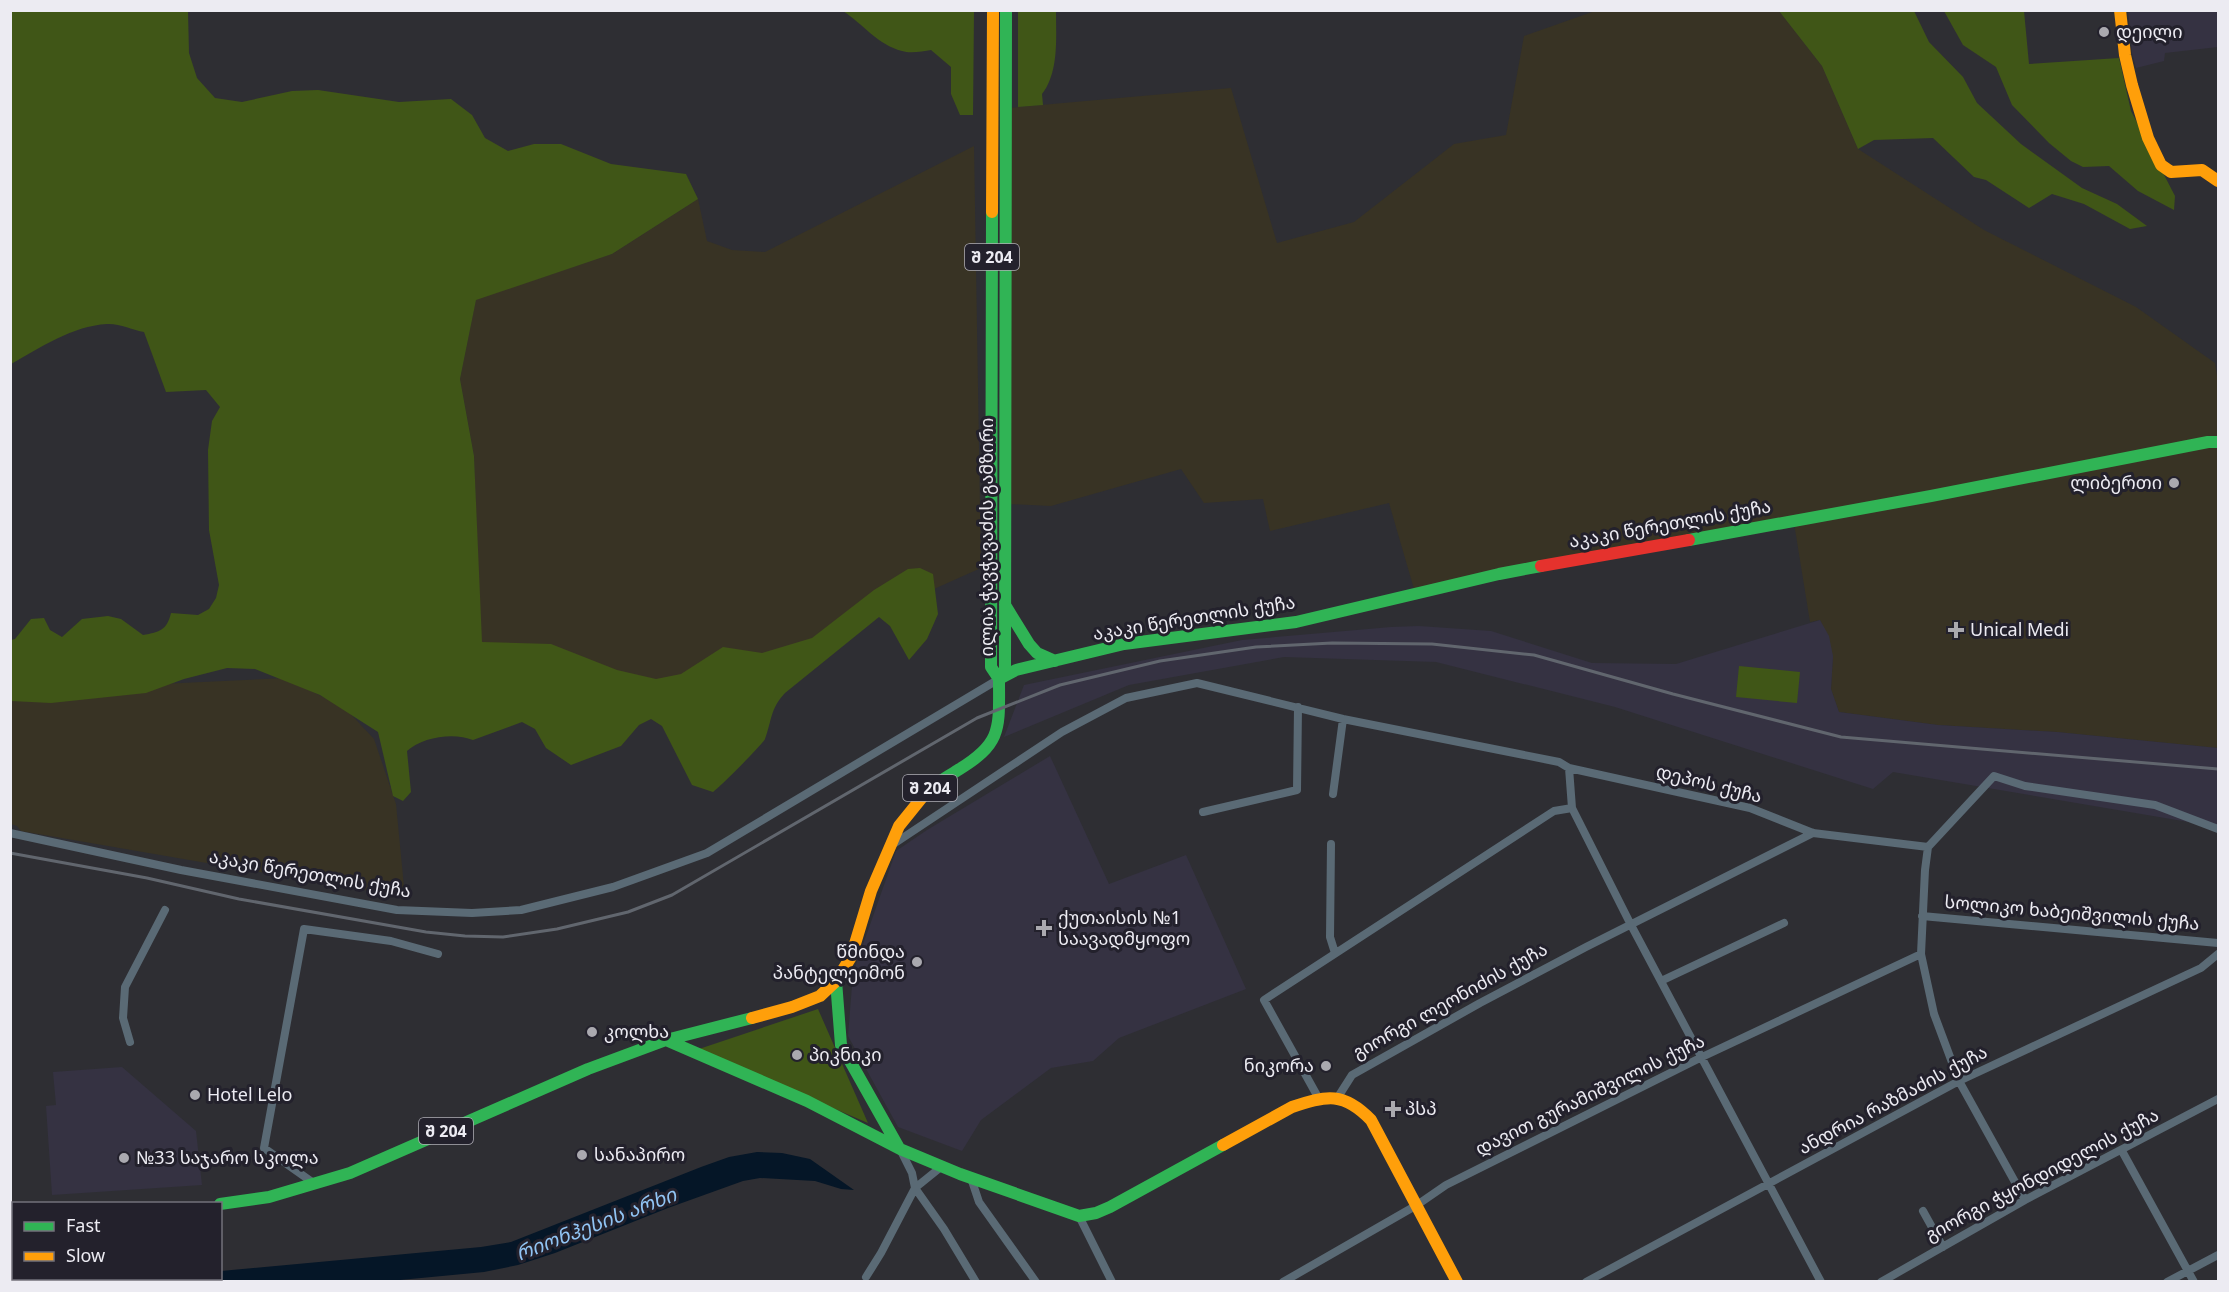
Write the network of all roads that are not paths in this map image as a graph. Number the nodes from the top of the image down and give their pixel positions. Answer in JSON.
{"nodes":[{"id":1,"x":993,"y":10,"type":"edge"},
{"id":2,"x":1006,"y":10,"type":"edge"},
{"id":3,"x":2120,"y":10,"type":"edge"},
{"id":4,"x":2218,"y":181,"type":"edge"},
{"id":5,"x":2218,"y":442,"type":"edge"},
{"id":6,"x":1005,"y":605,"type":"junction"},
{"id":7,"x":1055,"y":660,"type":"junction"},
{"id":8,"x":999,"y":679,"type":"junction"},
{"id":9,"x":1298,"y":707,"type":"junction"},
{"id":10,"x":1343,"y":719,"type":"junction"},
{"id":11,"x":1569,"y":768,"type":"junction"},
{"id":12,"x":1333,"y":794,"type":"dead end"},
{"id":13,"x":1572,"y":808,"type":"junction"},
{"id":14,"x":1203,"y":812,"type":"dead end"},
{"id":15,"x":2218,"y":829,"type":"edge"},
{"id":16,"x":10,"y":833,"type":"edge"},
{"id":17,"x":1813,"y":833,"type":"junction"},
{"id":18,"x":1331,"y":844,"type":"dead end"},
{"id":19,"x":890,"y":847,"type":"junction"},
{"id":20,"x":1928,"y":847,"type":"junction"},
{"id":21,"x":165,"y":910,"type":"dead end"},
{"id":22,"x":1922,"y":916,"type":"junction"},
{"id":23,"x":1784,"y":923,"type":"dead end"},
{"id":24,"x":1631,"y":926,"type":"junction"},
{"id":25,"x":2218,"y":943,"type":"edge"},
{"id":26,"x":1335,"y":953,"type":"junction"},
{"id":27,"x":438,"y":954,"type":"dead end"},
{"id":28,"x":1920,"y":954,"type":"junction"},
{"id":29,"x":2218,"y":954,"type":"edge"},
{"id":30,"x":836,"y":981,"type":"junction"},
{"id":31,"x":1661,"y":981,"type":"junction"},
{"id":32,"x":666,"y":1040,"type":"junction"},
{"id":33,"x":130,"y":1042,"type":"dead end"},
{"id":34,"x":1702,"y":1058,"type":"junction"},
{"id":35,"x":1959,"y":1081,"type":"junction"},
{"id":36,"x":1338,"y":1097,"type":"junction"},
{"id":37,"x":1319,"y":1099,"type":"junction"},
{"id":38,"x":2218,"y":1099,"type":"edge"},
{"id":39,"x":900,"y":1149,"type":"junction"},
{"id":40,"x":2122,"y":1151,"type":"junction"},
{"id":41,"x":941,"y":1167,"type":"junction"},
{"id":42,"x":971,"y":1178,"type":"junction"},
{"id":43,"x":316,"y":1184,"type":"junction"},
{"id":44,"x":1769,"y":1185,"type":"junction"},
{"id":45,"x":915,"y":1188,"type":"junction"},
{"id":46,"x":2025,"y":1200,"type":"junction"},
{"id":47,"x":222,"y":1204,"type":"edge"},
{"id":48,"x":1418,"y":1205,"type":"junction"},
{"id":49,"x":1923,"y":1211,"type":"dead end"},
{"id":50,"x":1079,"y":1216,"type":"junction"},
{"id":51,"x":1943,"y":1246,"type":"junction"},
{"id":52,"x":2218,"y":1255,"type":"edge"},
{"id":53,"x":2188,"y":1271,"type":"junction"},
{"id":54,"x":866,"y":1277,"type":"dead end"},
{"id":55,"x":976,"y":1281,"type":"edge"},
{"id":56,"x":1036,"y":1281,"type":"edge"},
{"id":57,"x":1112,"y":1281,"type":"edge"},
{"id":58,"x":1283,"y":1281,"type":"edge"},
{"id":59,"x":1457,"y":1281,"type":"edge"},
{"id":60,"x":1586,"y":1281,"type":"edge"},
{"id":61,"x":1821,"y":1281,"type":"edge"},
{"id":62,"x":1881,"y":1281,"type":"edge"},
{"id":63,"x":2167,"y":1281,"type":"edge"},
{"id":64,"x":2193,"y":1281,"type":"edge"}],
"edges":[{"from":1,"to":8,"type":"main road","name":"ილია ჭავჭავაძის გამზირი","number":"შ 204"},
{"from":2,"to":6,"type":"main road","name":"ილია ჭავჭავაძის გამზირი","number":"შ 204"},
{"from":3,"to":4,"type":"main road"},
{"from":5,"to":7,"type":"main road","name":"აკაკი წერეთლის ქუჩა"},
{"from":6,"to":7,"type":"main road"},
{"from":6,"to":8,"type":"main road","name":"ილია ჭავჭავაძის გამზირი","number":"შ 204"},
{"from":7,"to":8,"type":"main road","name":"აკაკი წერეთლის ქუჩა"},
{"from":8,"to":16,"type":"street","name":"აკაკი წერეთლის ქუჩა"},
{"from":8,"to":19,"type":"main road","number":"შ 204"},
{"from":9,"to":10,"type":"street","name":"დეპოს ქუჩა"},
{"from":9,"to":14,"type":"street"},
{"from":9,"to":19,"type":"street","name":"დეპოს ქუჩა"},
{"from":10,"to":11,"type":"street","name":"დეპოს ქუჩა"},
{"from":10,"to":12,"type":"street"},
{"from":11,"to":13,"type":"street"},
{"from":11,"to":17,"type":"street","name":"დეპოს ქუჩა"},
{"from":13,"to":24,"type":"street"},
{"from":13,"to":26,"type":"street"},
{"from":15,"to":20,"type":"street"},
{"from":17,"to":20,"type":"street","name":"დეპოს ქუჩა"},
{"from":17,"to":24,"type":"street","name":"გიორგი ლეონიძის ქუჩა"},
{"from":18,"to":26,"type":"street"},
{"from":19,"to":30,"type":"main road","number":"შ 204"},
{"from":20,"to":22,"type":"street"},
{"from":21,"to":33,"type":"street"},
{"from":22,"to":25,"type":"street","name":"სოლიკო ხაბეიშვილის ქუჩა"},
{"from":22,"to":28,"type":"street"},
{"from":23,"to":31,"type":"street"},
{"from":24,"to":31,"type":"street"},
{"from":24,"to":36,"type":"street","name":"გიორგი ლეონიძის ქუჩა"},
{"from":26,"to":37,"type":"street"},
{"from":27,"to":43,"type":"street"},
{"from":28,"to":34,"type":"street","name":"დავით გურამიშვილის ქუჩა"},
{"from":28,"to":35,"type":"street"},
{"from":29,"to":35,"type":"street","name":"ანდრია რაზმაძის ქუჩა"},
{"from":30,"to":32,"type":"main road","number":"შ 204"},
{"from":30,"to":39,"type":"main road"},
{"from":31,"to":34,"type":"street"},
{"from":32,"to":39,"type":"main road"},
{"from":32,"to":43,"type":"main road","number":"შ 204"},
{"from":34,"to":44,"type":"street"},
{"from":34,"to":48,"type":"street","name":"დავით გურამიშვილის ქუჩა"},
{"from":35,"to":44,"type":"street","name":"ანდრია რაზმაძის ქუჩა"},
{"from":35,"to":46,"type":"street"},
{"from":36,"to":37,"type":"main road"},
{"from":36,"to":48,"type":"main road"},
{"from":37,"to":50,"type":"main road"},
{"from":38,"to":40,"type":"street","name":"გიორგი ჭყონდიდელის ქუჩა"},
{"from":39,"to":41,"type":"main road"},
{"from":39,"to":45,"type":"street"},
{"from":40,"to":46,"type":"street","name":"გიორგი ჭყონდიდელის ქუჩა"},
{"from":40,"to":53,"type":"street"},
{"from":41,"to":42,"type":"main road"},
{"from":41,"to":45,"type":"street"},
{"from":42,"to":50,"type":"main road"},
{"from":42,"to":56,"type":"street"},
{"from":43,"to":47,"type":"main road","number":"შ 204"},
{"from":44,"to":60,"type":"street","name":"ანდრია რაზმაძის ქუჩა"},
{"from":44,"to":61,"type":"street"},
{"from":45,"to":54,"type":"street"},
{"from":45,"to":55,"type":"street"},
{"from":46,"to":51,"type":"street","name":"გიორგი ჭყონდიდელის ქუჩა"},
{"from":48,"to":58,"type":"street","name":"დავით გურამიშვილის ქუჩა"},
{"from":48,"to":59,"type":"main road"},
{"from":49,"to":51,"type":"street"},
{"from":50,"to":57,"type":"street"},
{"from":51,"to":62,"type":"street","name":"გიორგი ჭყონდიდელის ქუჩა"},
{"from":52,"to":53,"type":"street"},
{"from":53,"to":63,"type":"street"},
{"from":53,"to":64,"type":"street"}]}
